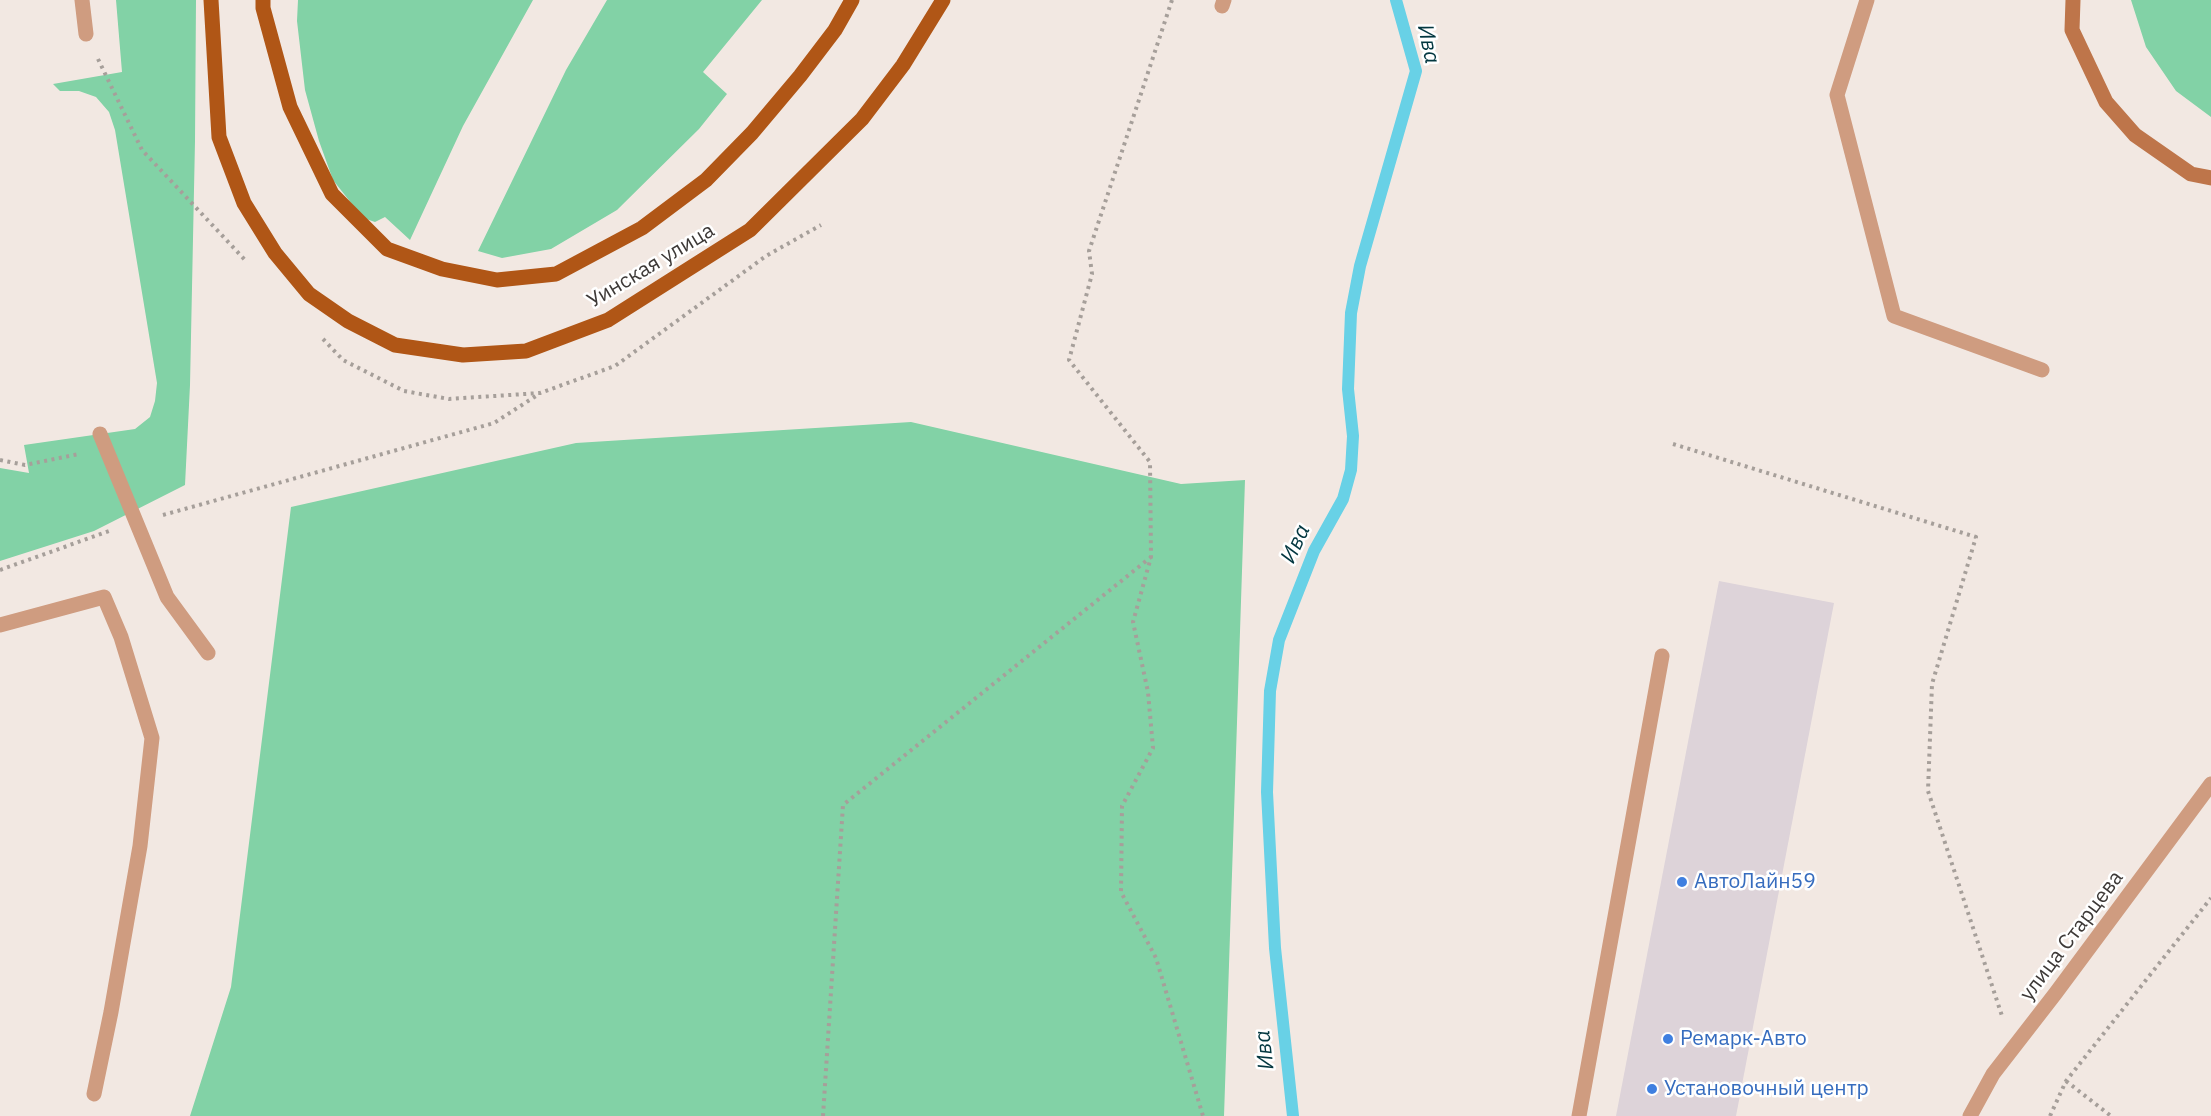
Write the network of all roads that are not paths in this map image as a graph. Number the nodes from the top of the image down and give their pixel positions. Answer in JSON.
{"nodes":[{"id":1,"x":82,"y":0,"type":"edge"},
{"id":2,"x":211,"y":0,"type":"edge"},
{"id":3,"x":263,"y":0,"type":"edge"},
{"id":4,"x":852,"y":0,"type":"edge"},
{"id":5,"x":943,"y":0,"type":"edge"},
{"id":6,"x":1867,"y":0,"type":"edge"},
{"id":7,"x":2073,"y":0,"type":"edge"},
{"id":8,"x":86,"y":34,"type":"dead end"},
{"id":9,"x":2211,"y":178,"type":"edge"},
{"id":10,"x":2042,"y":370,"type":"dead end"},
{"id":11,"x":102,"y":440,"type":"road end"},
{"id":12,"x":0,"y":625,"type":"edge"},
{"id":13,"x":208,"y":653,"type":"dead end"},
{"id":14,"x":1662,"y":657,"type":"dead end"},
{"id":15,"x":2211,"y":783,"type":"edge"},
{"id":16,"x":94,"y":1094,"type":"dead end"},
{"id":17,"x":1579,"y":1116,"type":"edge"},
{"id":18,"x":1970,"y":1116,"type":"edge"}],
"edges":[{"from":1,"to":8,"type":"street"},
{"from":2,"to":5,"type":"main road","name":"Уинская улица"},
{"from":3,"to":4,"type":"main road","name":"Уинская улица"},
{"from":6,"to":10,"type":"street"},
{"from":7,"to":9,"type":"main road"},
{"from":11,"to":13,"type":"street"},
{"from":12,"to":16,"type":"street"},
{"from":14,"to":17,"type":"street"},
{"from":15,"to":18,"type":"street","name":"улица Старцева"}]}
